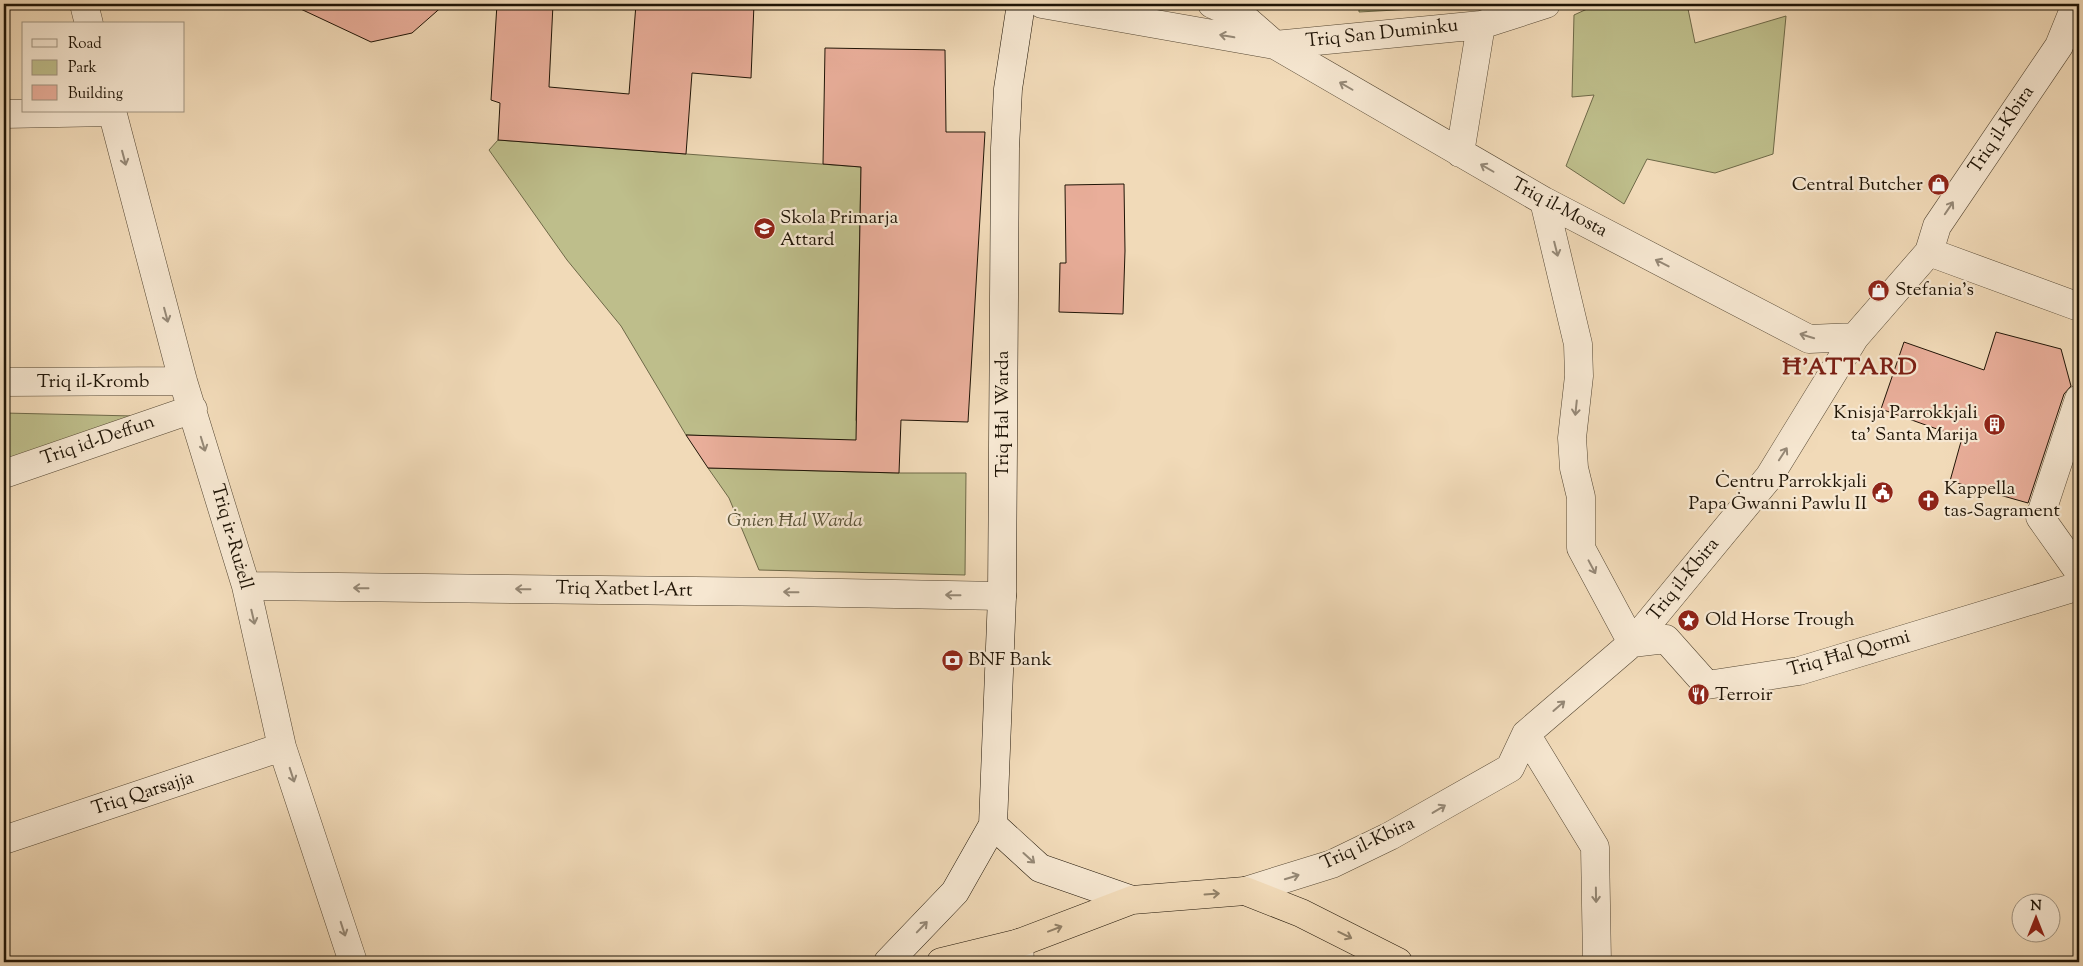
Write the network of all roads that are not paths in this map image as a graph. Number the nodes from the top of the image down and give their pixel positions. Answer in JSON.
{"nodes":[{"id":1,"x":84,"y":4,"type":"edge"},
{"id":2,"x":1021,"y":4,"type":"edge"},
{"id":3,"x":1042,"y":4,"type":"edge"},
{"id":4,"x":1212,"y":4,"type":"edge"},
{"id":5,"x":1546,"y":4,"type":"edge"},
{"id":6,"x":2076,"y":4,"type":"edge"},
{"id":7,"x":88,"y":22,"type":"edge"},
{"id":8,"x":1481,"y":25,"type":"junction"},
{"id":9,"x":1275,"y":45,"type":"junction"},
{"id":10,"x":2069,"y":49,"type":"edge"},
{"id":11,"x":112,"y":112,"type":"edge"},
{"id":12,"x":4,"y":114,"type":"edge"},
{"id":13,"x":1460,"y":153,"type":"junction"},
{"id":14,"x":1544,"y":201,"type":"junction"},
{"id":15,"x":1929,"y":252,"type":"junction"},
{"id":16,"x":2079,"y":307,"type":"edge"},
{"id":17,"x":1855,"y":337,"type":"junction"},
{"id":18,"x":183,"y":381,"type":"junction"},
{"id":19,"x":4,"y":382,"type":"edge"},
{"id":20,"x":2079,"y":399,"type":"edge"},
{"id":21,"x":192,"y":409,"type":"junction"},
{"id":22,"x":4,"y":474,"type":"edge"},
{"id":23,"x":2079,"y":572,"type":"edge"},
{"id":24,"x":246,"y":586,"type":"junction"},
{"id":25,"x":2079,"y":586,"type":"edge"},
{"id":26,"x":1002,"y":596,"type":"junction"},
{"id":27,"x":1632,"y":642,"type":"junction"},
{"id":28,"x":1526,"y":734,"type":"junction"},
{"id":29,"x":282,"y":747,"type":"junction"},
{"id":30,"x":993,"y":825,"type":"junction"},
{"id":31,"x":4,"y":840,"type":"edge"},
{"id":32,"x":1245,"y":891,"type":"junction"},
{"id":33,"x":1132,"y":900,"type":"junction"},
{"id":34,"x":1019,"y":952,"type":"edge"},
{"id":35,"x":353,"y":962,"type":"edge"},
{"id":36,"x":888,"y":962,"type":"edge"},
{"id":37,"x":941,"y":962,"type":"edge"},
{"id":38,"x":1398,"y":962,"type":"edge"},
{"id":39,"x":1597,"y":962,"type":"edge"}],
"edges":[{"from":1,"to":7,"type":"street"},
{"from":2,"to":26,"type":"street","name":"Triq Ħal Warda"},
{"from":9,"to":3,"type":"street","name":"Triq il-Mosta","one_way":true},
{"from":4,"to":9,"type":"street","name":"Triq il-Mosta"},
{"from":5,"to":8,"type":"street","name":"Triq San Duminku"},
{"from":6,"to":10,"type":"street","name":"Triq il-Kbira"},
{"from":8,"to":9,"type":"street","name":"Triq San Duminku"},
{"from":8,"to":13,"type":"street"},
{"from":13,"to":9,"type":"street","name":"Triq il-Mosta","one_way":true},
{"from":15,"to":10,"type":"street","name":"Triq il-Kbira","one_way":true},
{"from":11,"to":12,"type":"street"},
{"from":11,"to":18,"type":"street","name":"Triq ir-Rużell","one_way":true},
{"from":14,"to":13,"type":"street","name":"Triq il-Mosta","one_way":true},
{"from":17,"to":14,"type":"street","name":"Triq il-Mosta","one_way":true},
{"from":14,"to":27,"type":"street","one_way":true},
{"from":15,"to":16,"type":"street"},
{"from":15,"to":17,"type":"street","name":"Triq il-Kbira"},
{"from":27,"to":17,"type":"street","name":"Triq il-Kbira","one_way":true},
{"from":18,"to":19,"type":"street","name":"Triq il-Kromb"},
{"from":18,"to":21,"type":"street","name":"Triq ir-Rużell"},
{"from":20,"to":23,"type":"street"},
{"from":21,"to":22,"type":"street","name":"Triq id-Deffun"},
{"from":21,"to":24,"type":"street","name":"Triq ir-Rużell","one_way":true},
{"from":26,"to":24,"type":"street","name":"Triq Xatbet l-Art","one_way":true},
{"from":24,"to":29,"type":"street","name":"Triq ir-Rużell","one_way":true},
{"from":25,"to":27,"type":"street","name":"Triq Ħal Qormi"},
{"from":26,"to":30,"type":"street","name":"Triq Ħal Warda"},
{"from":28,"to":27,"type":"street","name":"Triq il-Kbira","one_way":true},
{"from":32,"to":28,"type":"street","name":"Triq il-Kbira","one_way":true},
{"from":28,"to":39,"type":"street","one_way":true},
{"from":29,"to":31,"type":"street","name":"Triq Qarsajja"},
{"from":29,"to":35,"type":"street","name":"Triq ir-Rużell","one_way":true},
{"from":30,"to":33,"type":"street","one_way":true},
{"from":36,"to":30,"type":"street","name":"Triq Ħal Warda","one_way":true},
{"from":33,"to":32,"type":"highway","one_way":true},
{"from":32,"to":38,"type":"highway","one_way":true},
{"from":34,"to":33,"type":"highway","one_way":true},
{"from":34,"to":37,"type":"highway"}]}
